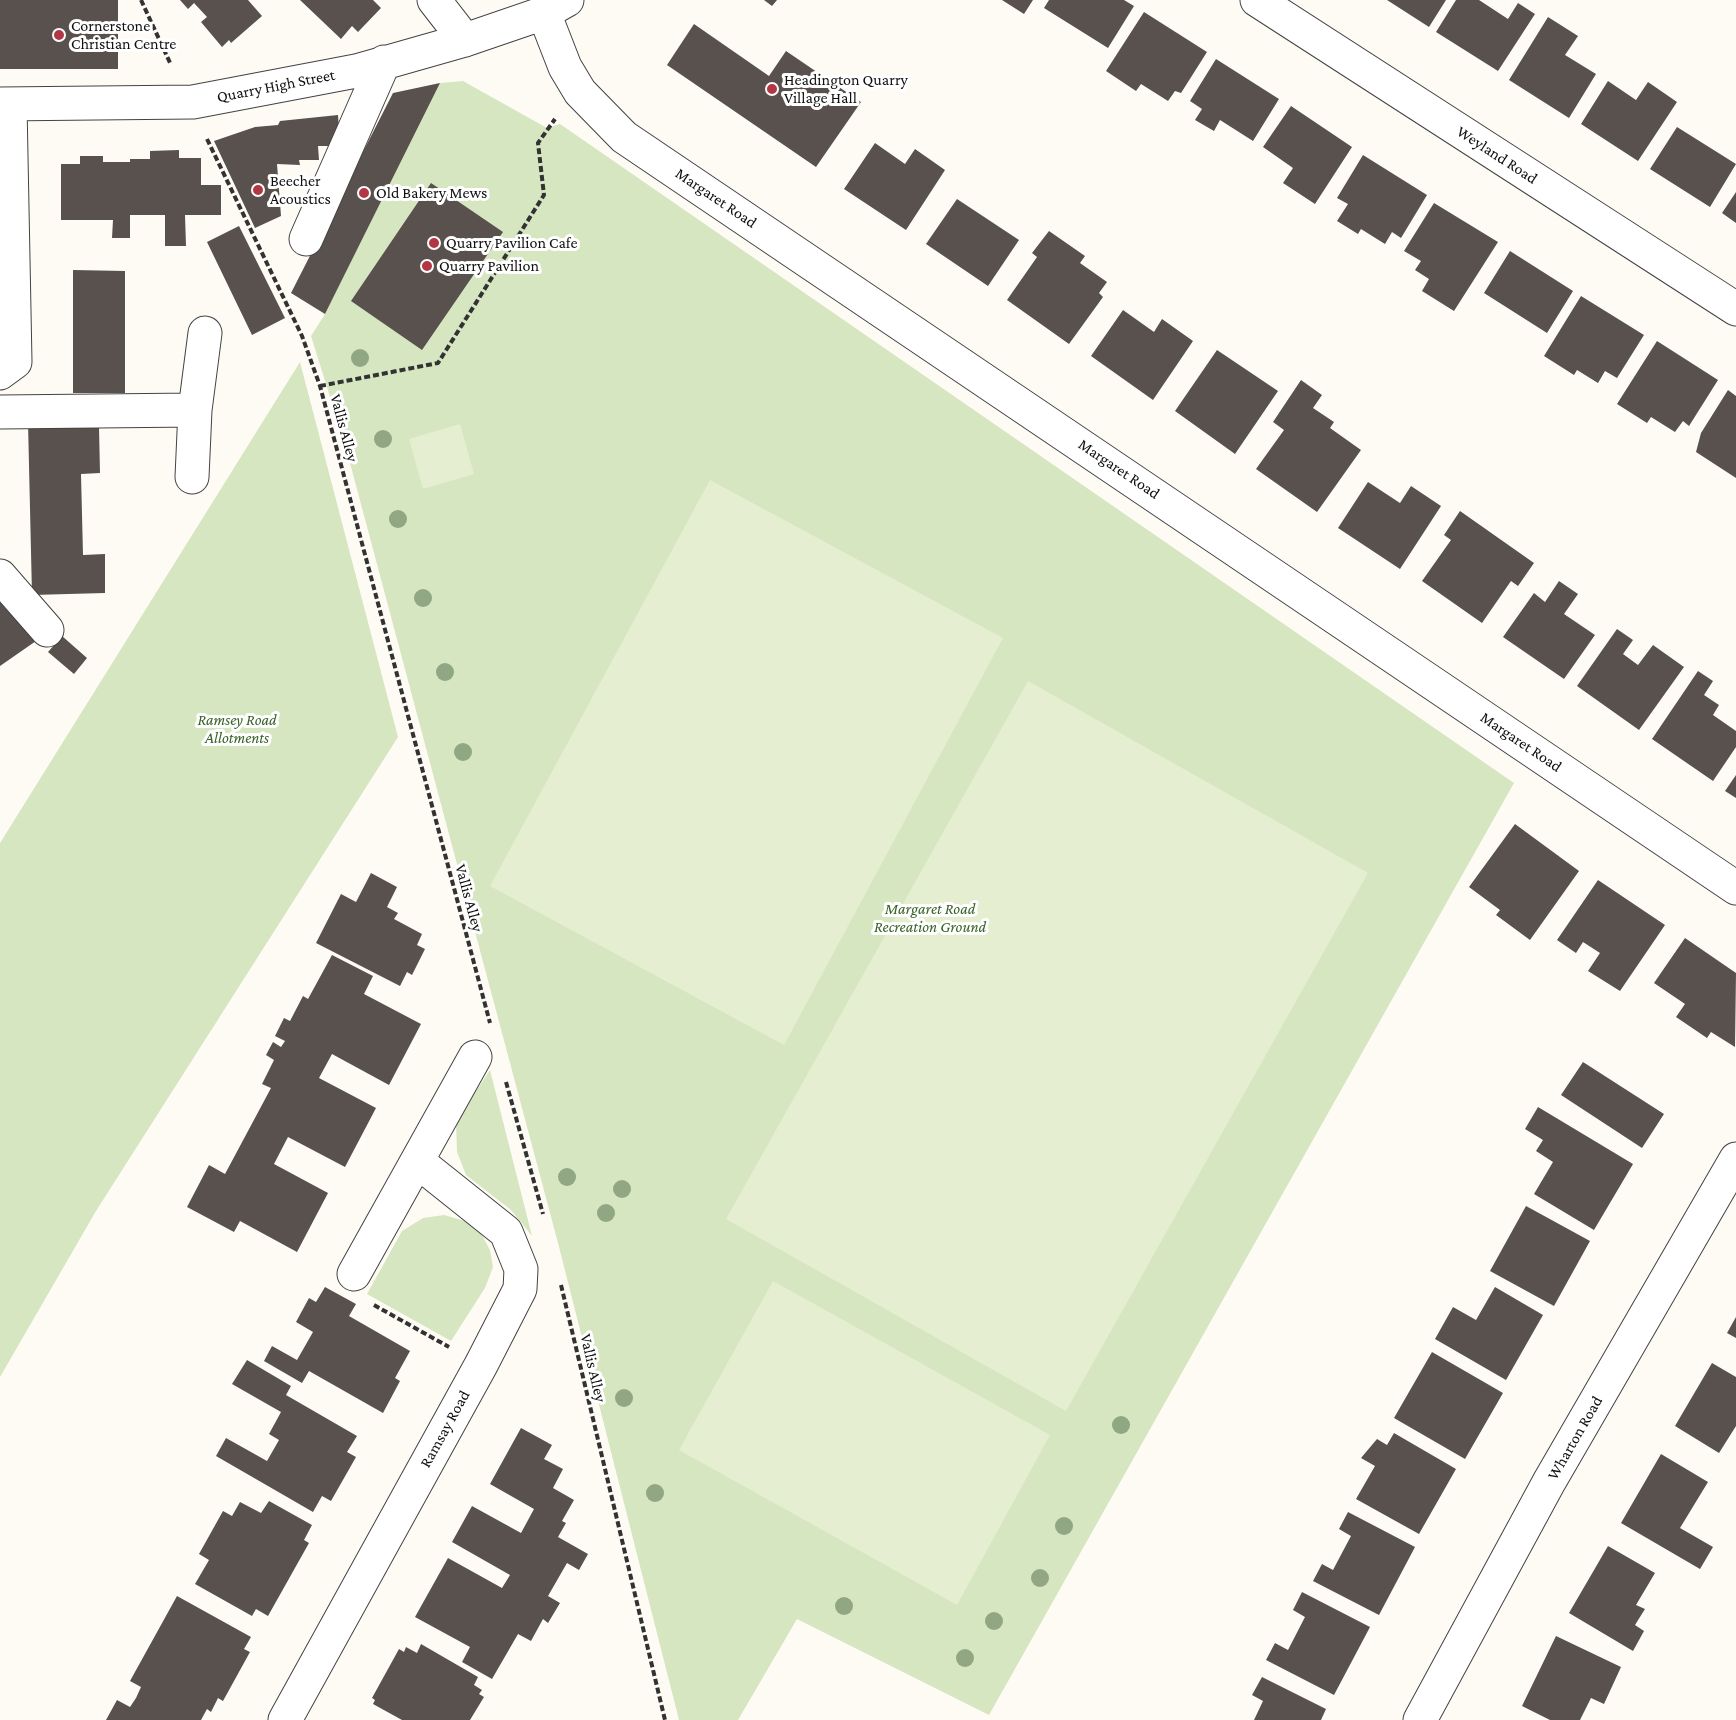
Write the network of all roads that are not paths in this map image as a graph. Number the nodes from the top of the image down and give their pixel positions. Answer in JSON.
{"nodes":[{"id":1,"x":434,"y":0,"type":"edge"},
{"id":2,"x":1257,"y":0,"type":"edge"},
{"id":3,"x":555,"y":6,"type":"edge"},
{"id":4,"x":465,"y":40,"type":"junction"},
{"id":5,"x":384,"y":62,"type":"junction"},
{"id":6,"x":5,"y":104,"type":"edge"},
{"id":7,"x":306,"y":239,"type":"dead end"},
{"id":8,"x":1736,"y":309,"type":"edge"},
{"id":9,"x":206,"y":333,"type":"dead end"},
{"id":10,"x":0,"y":373,"type":"edge"},
{"id":11,"x":195,"y":410,"type":"junction"},
{"id":12,"x":0,"y":412,"type":"edge"},
{"id":13,"x":192,"y":477,"type":"dead end"},
{"id":14,"x":0,"y":576,"type":"edge"},
{"id":15,"x":47,"y":630,"type":"dead end"},
{"id":16,"x":1736,"y":888,"type":"edge"},
{"id":17,"x":489,"y":1064,"type":"road end"},
{"id":18,"x":1736,"y":1159,"type":"edge"},
{"id":19,"x":417,"y":1161,"type":"junction"},
{"id":20,"x":354,"y":1274,"type":"road end"},
{"id":21,"x":285,"y":1720,"type":"edge"},
{"id":22,"x":1420,"y":1720,"type":"edge"}],
"edges":[{"from":1,"to":4,"type":"street"},
{"from":2,"to":8,"type":"street","name":"Weyland Road"},
{"from":3,"to":4,"type":"street","name":"Quarry High Street"},
{"from":3,"to":16,"type":"street","name":"Margaret Road"},
{"from":4,"to":5,"type":"street","name":"Quarry High Street"},
{"from":5,"to":6,"type":"street","name":"Quarry High Street"},
{"from":5,"to":7,"type":"street"},
{"from":6,"to":10,"type":"street"},
{"from":9,"to":11,"type":"street"},
{"from":11,"to":12,"type":"street"},
{"from":11,"to":13,"type":"street"},
{"from":14,"to":15,"type":"street"},
{"from":17,"to":19,"type":"street"},
{"from":18,"to":22,"type":"street","name":"Wharton Road"},
{"from":19,"to":20,"type":"street"},
{"from":19,"to":21,"type":"street","name":"Ramsay Road"}]}
